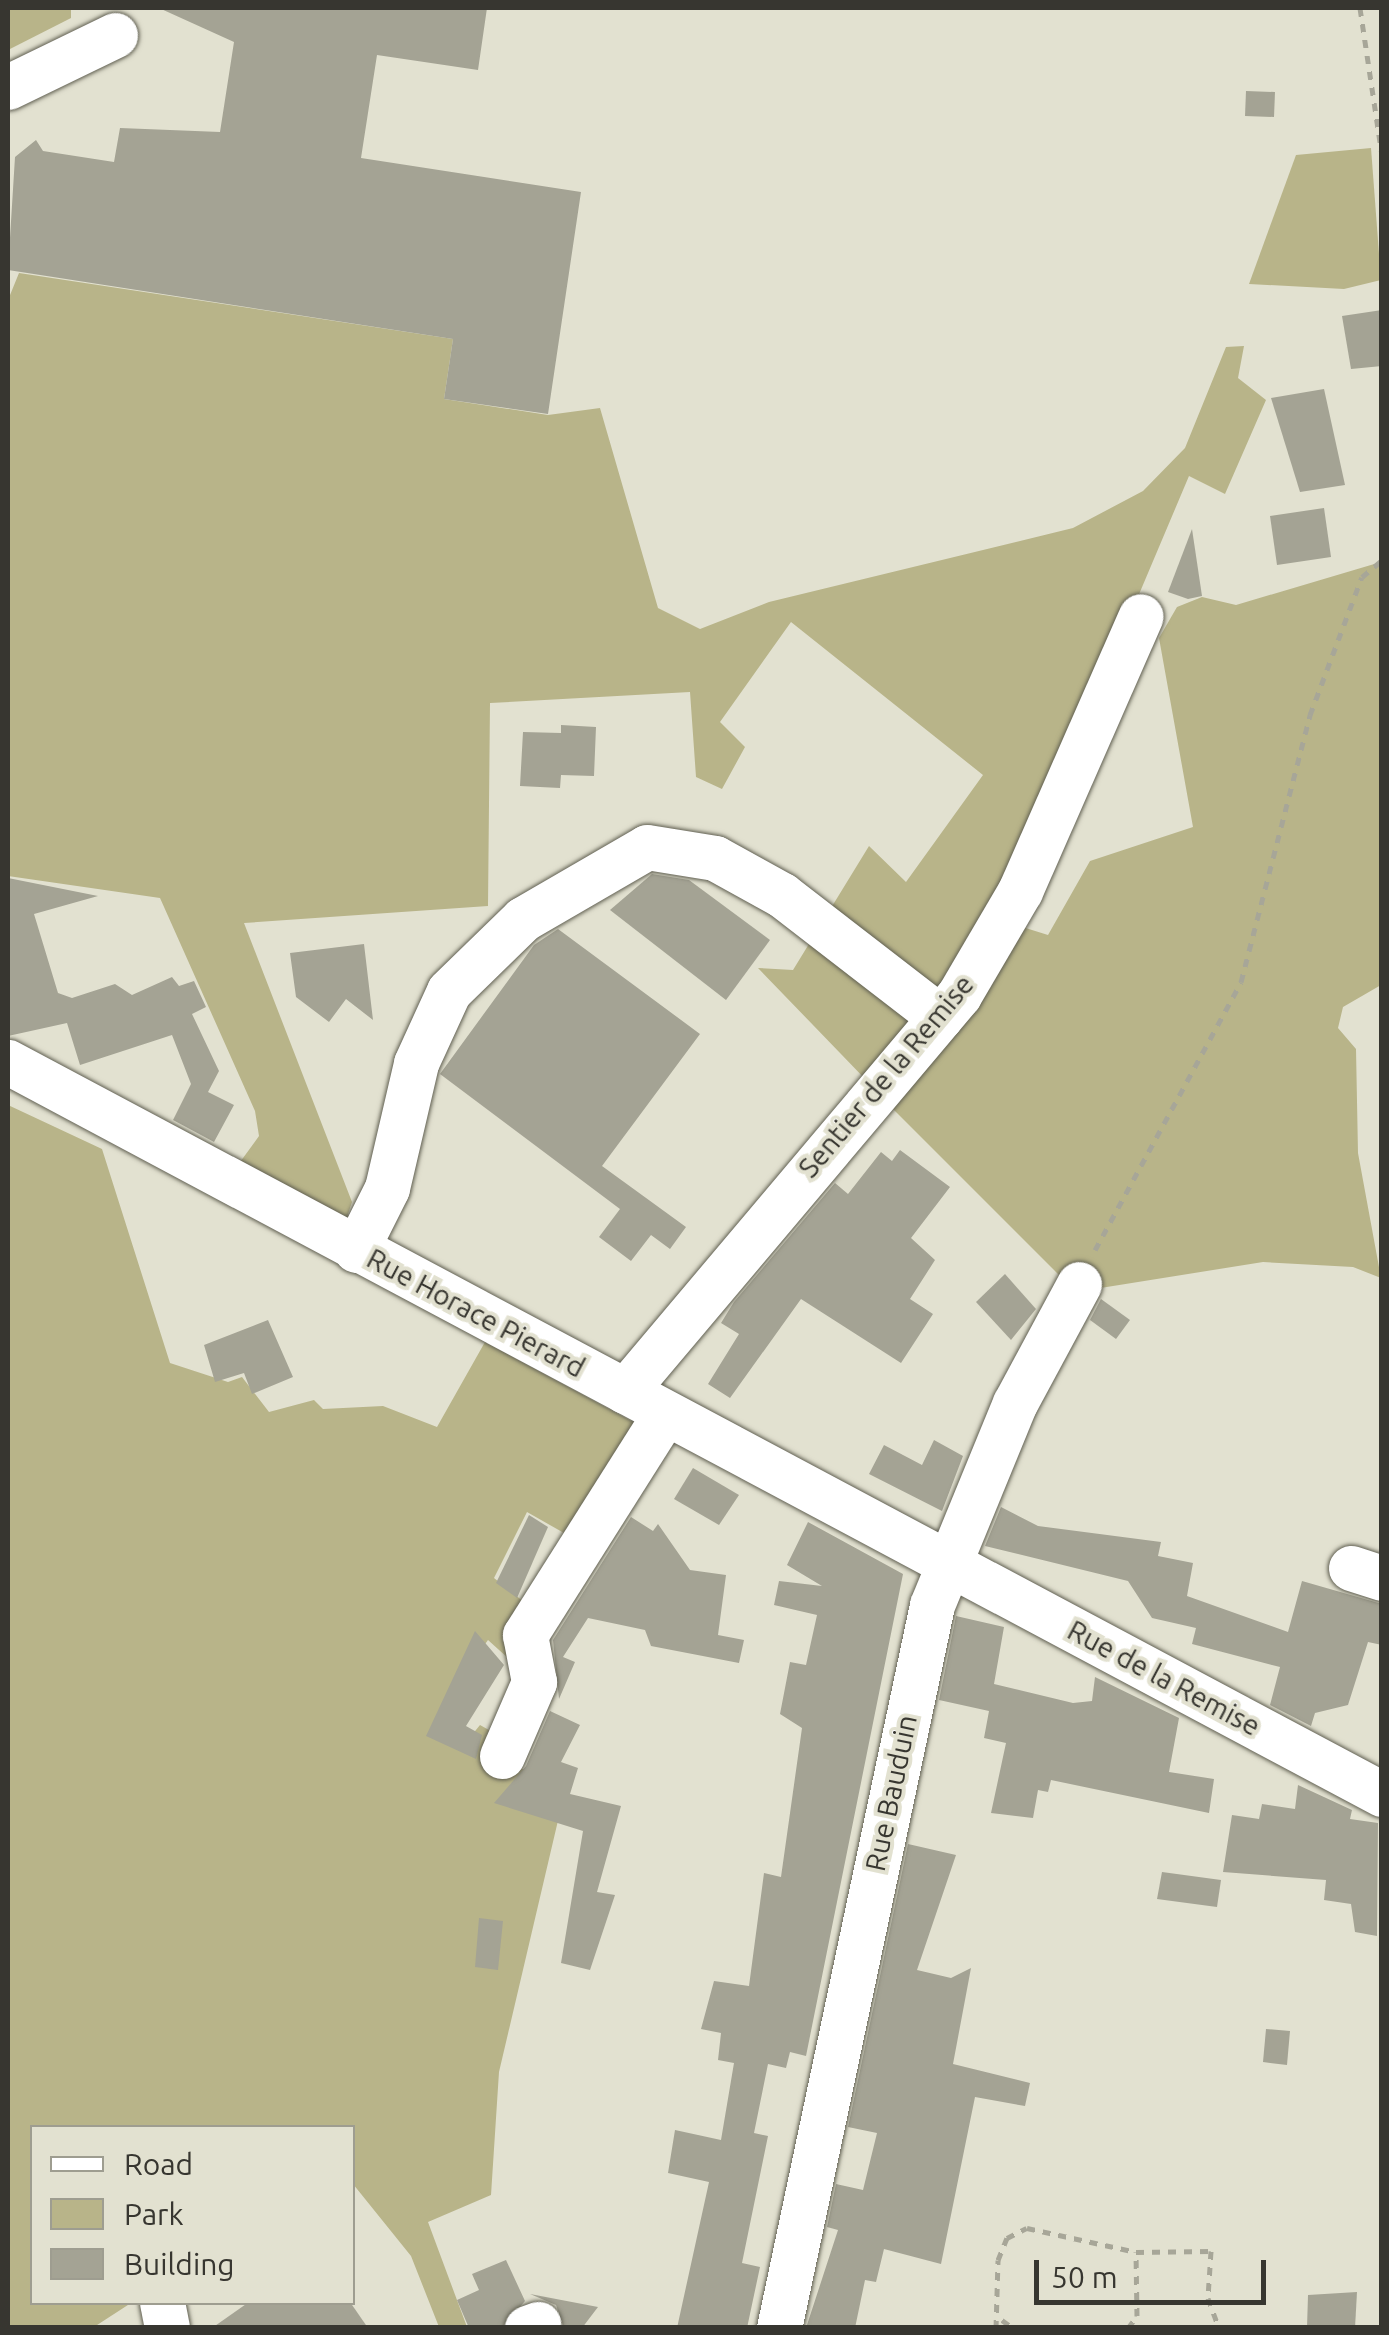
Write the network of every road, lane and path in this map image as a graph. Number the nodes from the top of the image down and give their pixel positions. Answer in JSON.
{"nodes":[{"id":1,"x":1360,"y":8,"type":"edge"},
{"id":2,"x":114,"y":36,"type":"dead end"},
{"id":3,"x":8,"y":86,"type":"edge"},
{"id":4,"x":1382,"y":155,"type":"edge"},
{"id":5,"x":1382,"y":560,"type":"edge"},
{"id":6,"x":1141,"y":616,"type":"dead end"},
{"id":7,"x":940,"y":1017,"type":"junction"},
{"id":8,"x":8,"y":1062,"type":"edge"},
{"id":9,"x":356,"y":1250,"type":"junction"},
{"id":10,"x":1079,"y":1284,"type":"joint"},
{"id":11,"x":626,"y":1392,"type":"junction"},
{"id":12,"x":664,"y":1415,"type":"junction"},
{"id":13,"x":947,"y":1562,"type":"junction"},
{"id":14,"x":502,"y":1756,"type":"dead end"},
{"id":15,"x":1379,"y":1787,"type":"edge"},
{"id":16,"x":1136,"y":2252,"type":"junction"},
{"id":17,"x":1002,"y":2320,"type":"junction"},
{"id":18,"x":779,"y":2328,"type":"edge"},
{"id":19,"x":996,"y":2328,"type":"edge"},
{"id":20,"x":1014,"y":2328,"type":"edge"},
{"id":21,"x":1128,"y":2328,"type":"edge"},
{"id":22,"x":1218,"y":2328,"type":"edge"}],
"edges":[{"from":1,"to":4,"type":"path"},
{"from":2,"to":3,"type":"street"},
{"from":5,"to":10,"type":"path"},
{"from":6,"to":7,"type":"street","name":"Sentier de la Remise"},
{"from":7,"to":9,"type":"street"},
{"from":7,"to":11,"type":"street","name":"Sentier de la Remise"},
{"from":8,"to":9,"type":"street","name":"Rue Horace Pierard"},
{"from":9,"to":11,"type":"street","name":"Rue Horace Pierard"},
{"from":10,"to":13,"type":"street","name":"Rue Bauduin"},
{"from":11,"to":12,"type":"street","name":"Rue Horace Pierard"},
{"from":12,"to":13,"type":"street","name":"Rue Horace Pierard"},
{"from":12,"to":14,"type":"street"},
{"from":13,"to":15,"type":"street","name":"Rue de la Remise"},
{"from":13,"to":18,"type":"street","name":"Rue Bauduin"},
{"from":16,"to":17,"type":"path"},
{"from":16,"to":21,"type":"path"},
{"from":16,"to":22,"type":"path"},
{"from":17,"to":19,"type":"path"},
{"from":17,"to":20,"type":"path"}]}
